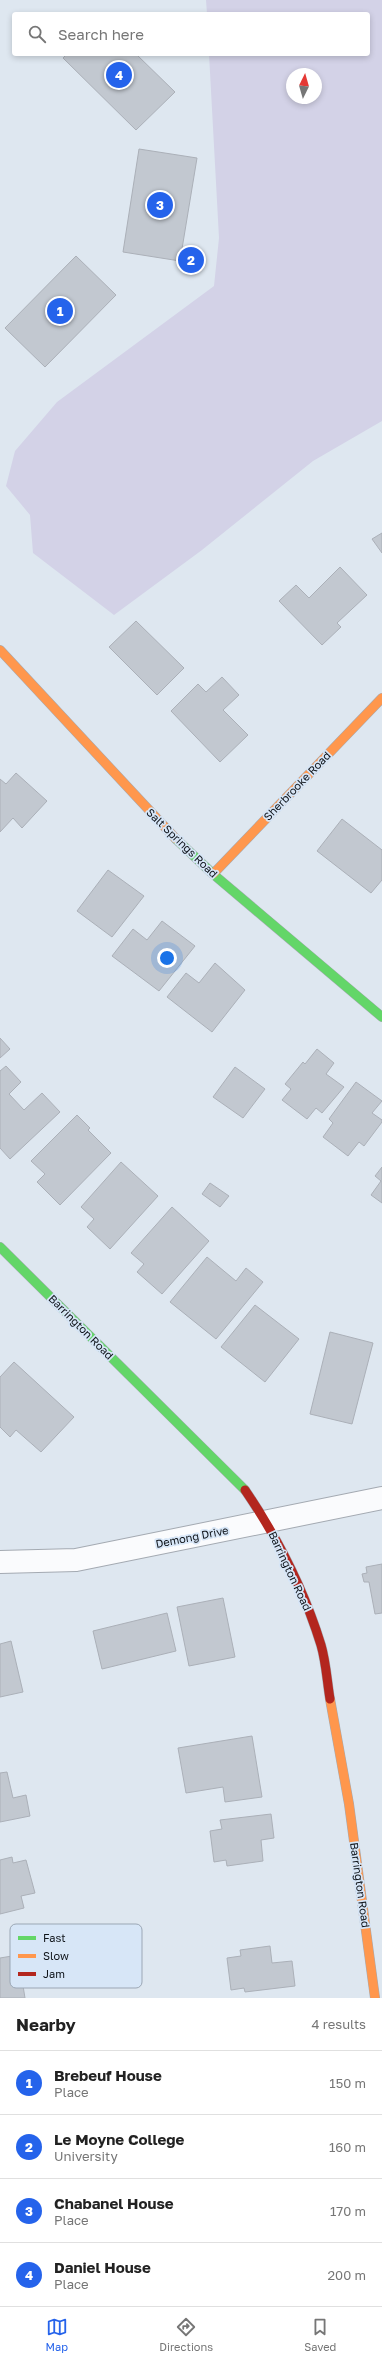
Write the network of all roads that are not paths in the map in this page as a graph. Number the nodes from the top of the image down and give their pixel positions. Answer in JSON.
{"nodes":[{"id":1,"x":0,"y":650,"type":"edge"},
{"id":2,"x":382,"y":698,"type":"edge"},
{"id":3,"x":213,"y":874,"type":"junction"},
{"id":4,"x":382,"y":1017,"type":"edge"},
{"id":5,"x":0,"y":1247,"type":"edge"},
{"id":6,"x":382,"y":1498,"type":"edge"},
{"id":7,"x":267,"y":1522,"type":"junction"},
{"id":8,"x":0,"y":1562,"type":"edge"},
{"id":9,"x":375,"y":1998,"type":"edge"}],
"edges":[{"from":1,"to":3,"type":"street","name":"Salt Springs Road"},
{"from":2,"to":3,"type":"street","name":"Sherbrooke Road"},
{"from":3,"to":4,"type":"street","name":"Salt Springs Road"},
{"from":5,"to":7,"type":"street","name":"Barrington Road"},
{"from":6,"to":7,"type":"street","name":"Demong Drive"},
{"from":7,"to":8,"type":"street","name":"Demong Drive"},
{"from":7,"to":9,"type":"street","name":"Barrington Road"}]}
